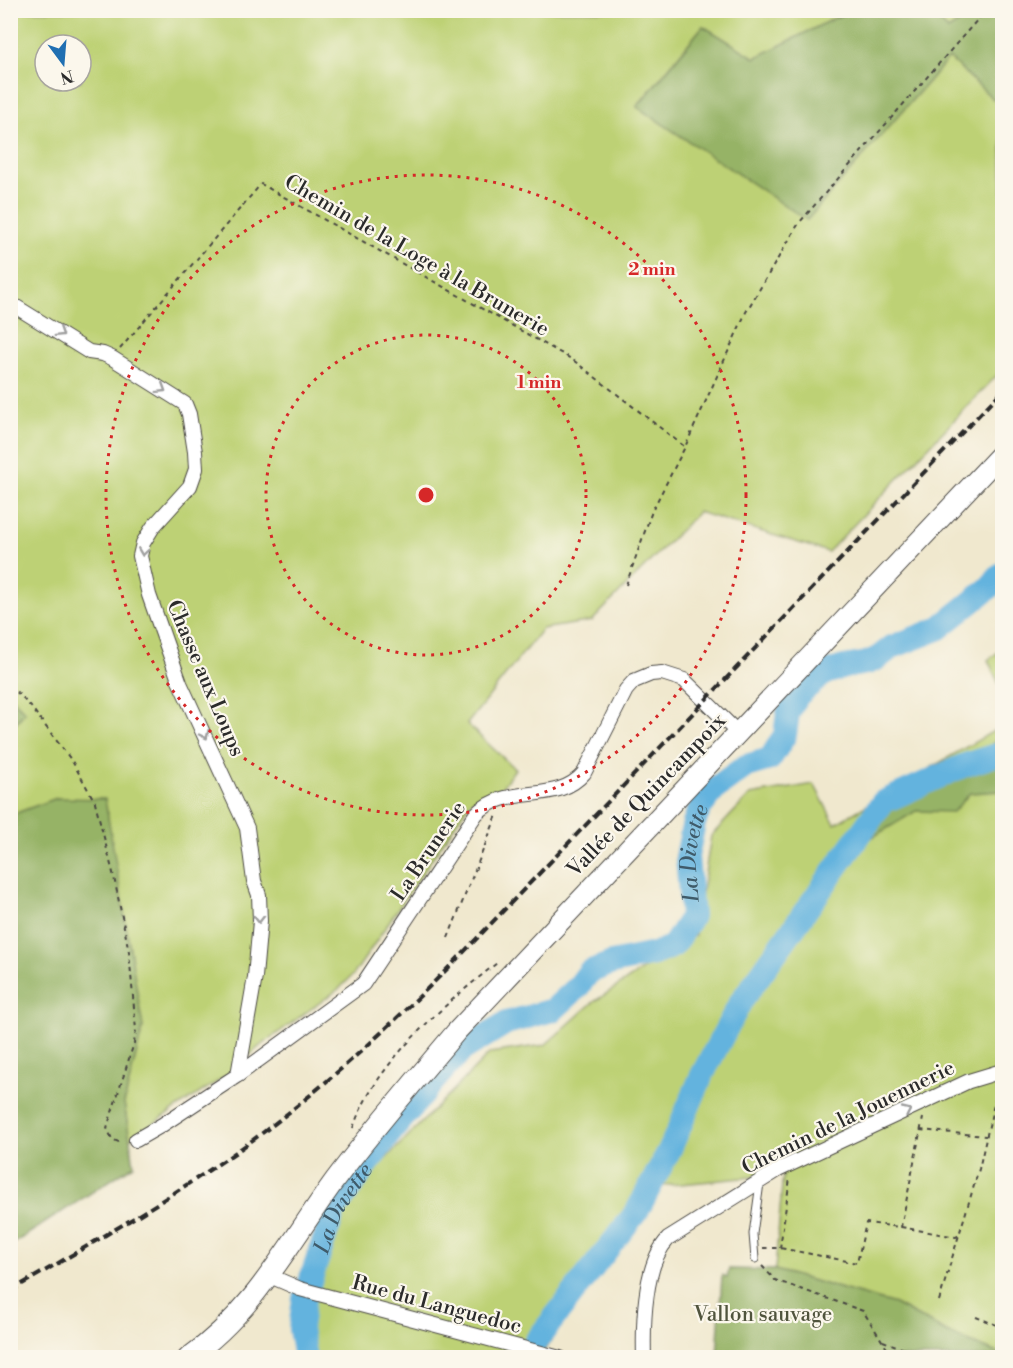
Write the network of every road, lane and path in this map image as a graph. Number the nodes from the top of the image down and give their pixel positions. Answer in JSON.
{"nodes":[{"id":1,"x":986,"y":10,"type":"edge"},
{"id":2,"x":10,"y":303,"type":"edge"},
{"id":3,"x":112,"y":358,"type":"junction"},
{"id":4,"x":685,"y":447,"type":"junction"},
{"id":5,"x":1002,"y":453,"type":"edge"},
{"id":6,"x":626,"y":585,"type":"dead end"},
{"id":7,"x":10,"y":685,"type":"edge"},
{"id":8,"x":738,"y":733,"type":"junction"},
{"id":9,"x":511,"y":796,"type":"junction"},
{"id":10,"x":448,"y":938,"type":"dead end"},
{"id":11,"x":528,"y":955,"type":"junction"},
{"id":12,"x":1002,"y":1071,"type":"edge"},
{"id":13,"x":238,"y":1076,"type":"junction"},
{"id":14,"x":1002,"y":1084,"type":"edge"},
{"id":15,"x":998,"y":1086,"type":"junction"},
{"id":16,"x":990,"y":1089,"type":"dead end"},
{"id":17,"x":913,"y":1121,"type":"dead end"},
{"id":18,"x":353,"y":1127,"type":"dead end"},
{"id":19,"x":920,"y":1130,"type":"junction"},
{"id":20,"x":986,"y":1136,"type":"junction"},
{"id":21,"x":136,"y":1140,"type":"joint"},
{"id":22,"x":784,"y":1173,"type":"junction"},
{"id":23,"x":760,"y":1180,"type":"junction"},
{"id":24,"x":901,"y":1227,"type":"junction"},
{"id":25,"x":959,"y":1235,"type":"junction"},
{"id":26,"x":754,"y":1248,"type":"junction"},
{"id":27,"x":780,"y":1248,"type":"junction"},
{"id":28,"x":755,"y":1259,"type":"joint"},
{"id":29,"x":270,"y":1276,"type":"junction"},
{"id":30,"x":939,"y":1300,"type":"dead end"},
{"id":31,"x":976,"y":1317,"type":"dead end"},
{"id":32,"x":1002,"y":1327,"type":"edge"},
{"id":33,"x":881,"y":1340,"type":"junction"},
{"id":34,"x":554,"y":1356,"type":"edge"},
{"id":35,"x":188,"y":1358,"type":"edge"},
{"id":36,"x":644,"y":1358,"type":"edge"},
{"id":37,"x":893,"y":1358,"type":"edge"},
{"id":38,"x":928,"y":1358,"type":"edge"}],
"edges":[{"from":1,"to":4,"type":"path"},
{"from":2,"to":3,"type":"street","name":"Chasse aux Loups","one_way":true},
{"from":3,"to":4,"type":"path","name":"Chemin de la Loge à la Brunerie"},
{"from":3,"to":13,"type":"street","name":"Chasse aux Loups","one_way":true},
{"from":4,"to":6,"type":"path"},
{"from":5,"to":8,"type":"main road","name":"Vallée de Quincampoix"},
{"from":7,"to":21,"type":"path"},
{"from":8,"to":9,"type":"street","name":"La Brunerie"},
{"from":8,"to":11,"type":"main road","name":"Vallée de Quincampoix"},
{"from":9,"to":10,"type":"path"},
{"from":9,"to":13,"type":"street","name":"La Brunerie"},
{"from":11,"to":18,"type":"path"},
{"from":11,"to":29,"type":"main road","name":"Vallée de Quincampoix"},
{"from":22,"to":12,"type":"street","name":"Chemin de la Jouennerie","one_way":true},
{"from":13,"to":21,"type":"street","name":"La Brunerie"},
{"from":14,"to":15,"type":"path"},
{"from":15,"to":16,"type":"path"},
{"from":15,"to":20,"type":"path"},
{"from":17,"to":19,"type":"path"},
{"from":19,"to":20,"type":"path"},
{"from":19,"to":24,"type":"path"},
{"from":20,"to":25,"type":"path"},
{"from":22,"to":23,"type":"street","name":"Chemin de la Jouennerie"},
{"from":22,"to":27,"type":"path"},
{"from":23,"to":26,"type":"lane"},
{"from":23,"to":36,"type":"street","name":"Chemin de la Jouennerie"},
{"from":24,"to":25,"type":"path"},
{"from":24,"to":27,"type":"path"},
{"from":25,"to":30,"type":"path"},
{"from":26,"to":27,"type":"path"},
{"from":26,"to":28,"type":"lane"},
{"from":28,"to":33,"type":"path"},
{"from":29,"to":34,"type":"street","name":"Rue du Languedoc"},
{"from":29,"to":35,"type":"main road","name":"Vallée de Quincampoix"},
{"from":31,"to":32,"type":"path"},
{"from":33,"to":37,"type":"path"},
{"from":33,"to":38,"type":"path"}]}
